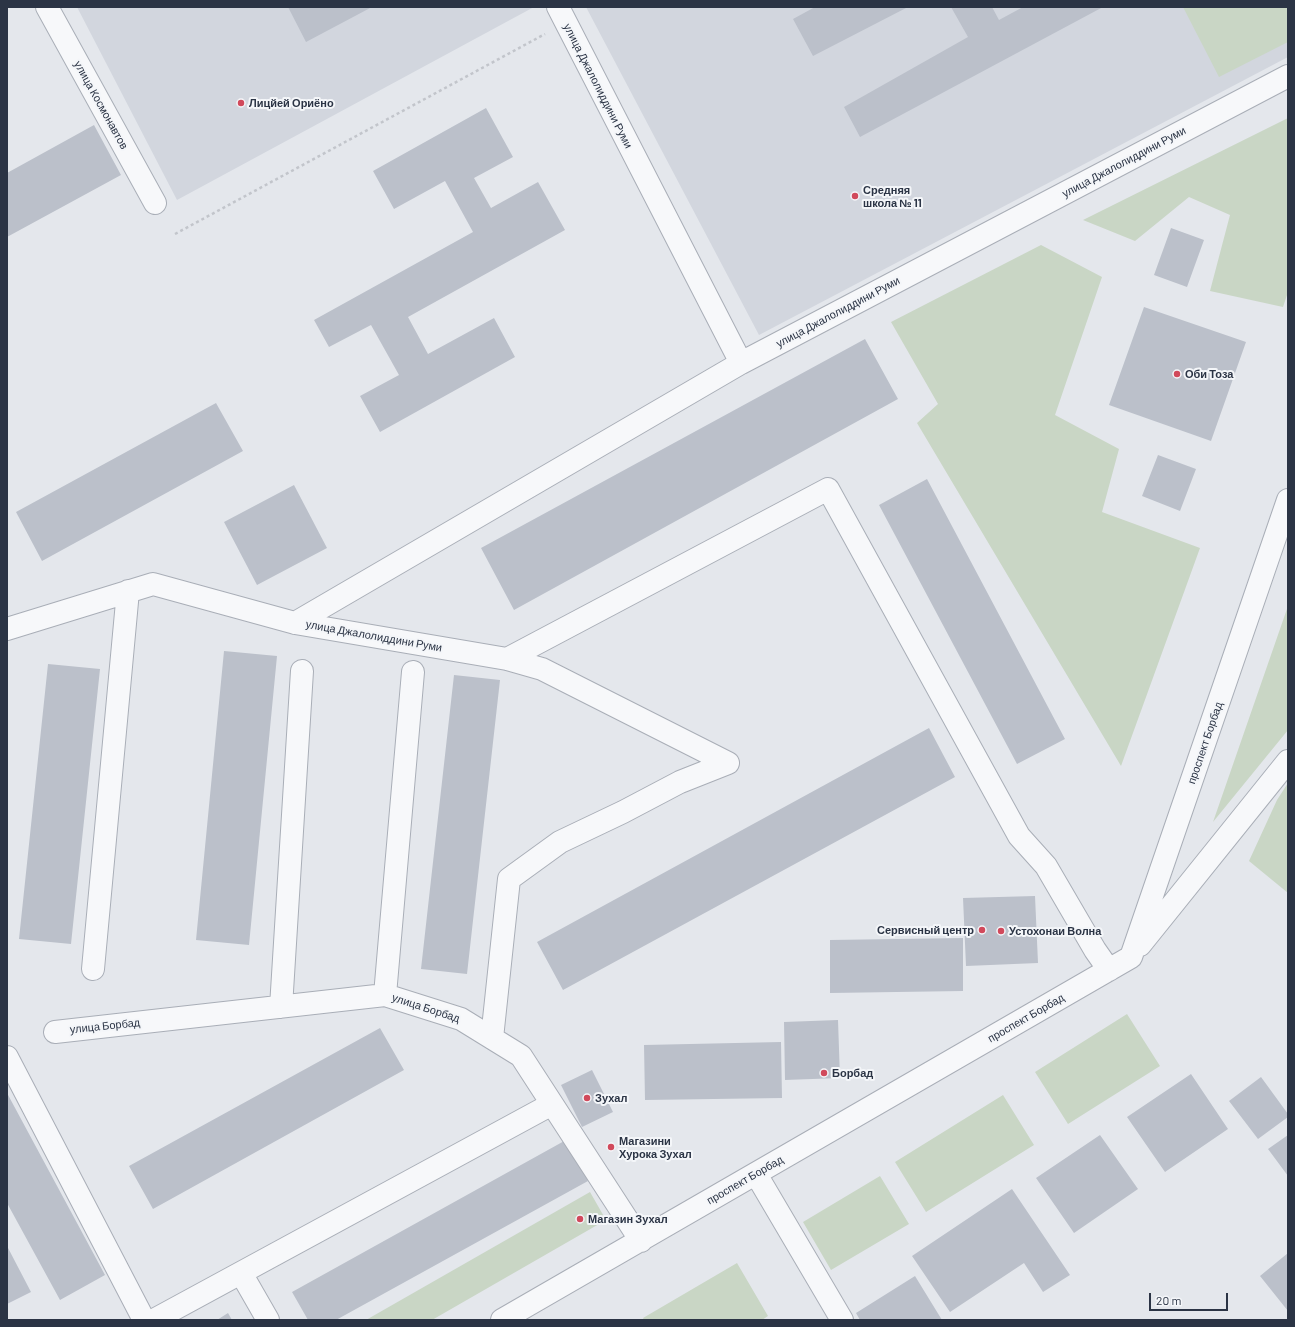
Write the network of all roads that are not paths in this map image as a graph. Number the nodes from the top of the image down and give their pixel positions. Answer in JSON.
{"nodes":[{"id":1,"x":47,"y":7,"type":"edge"},
{"id":2,"x":562,"y":15,"type":"edge"},
{"id":3,"x":1288,"y":76,"type":"edge"},
{"id":4,"x":155,"y":203,"type":"dead end"},
{"id":5,"x":742,"y":363,"type":"junction"},
{"id":6,"x":1288,"y":500,"type":"edge"},
{"id":7,"x":128,"y":591,"type":"junction"},
{"id":8,"x":295,"y":623,"type":"junction"},
{"id":9,"x":9,"y":624,"type":"edge"},
{"id":10,"x":507,"y":659,"type":"junction"},
{"id":11,"x":302,"y":670,"type":"dead end"},
{"id":12,"x":413,"y":672,"type":"dead end"},
{"id":13,"x":1288,"y":761,"type":"edge"},
{"id":14,"x":1131,"y":957,"type":"junction"},
{"id":15,"x":93,"y":969,"type":"dead end"},
{"id":16,"x":1108,"y":970,"type":"junction"},
{"id":17,"x":385,"y":995,"type":"junction"},
{"id":18,"x":281,"y":1007,"type":"junction"},
{"id":19,"x":54,"y":1032,"type":"dead end"},
{"id":20,"x":492,"y":1038,"type":"junction"},
{"id":21,"x":7,"y":1057,"type":"edge"},
{"id":22,"x":552,"y":1104,"type":"junction"},
{"id":23,"x":756,"y":1174,"type":"junction"},
{"id":24,"x":641,"y":1240,"type":"junction"},
{"id":25,"x":241,"y":1273,"type":"junction"},
{"id":26,"x":144,"y":1320,"type":"edge"},
{"id":27,"x":154,"y":1320,"type":"edge"},
{"id":28,"x":268,"y":1320,"type":"edge"},
{"id":29,"x":502,"y":1320,"type":"edge"},
{"id":30,"x":842,"y":1320,"type":"edge"}],
"edges":[{"from":1,"to":4,"type":"street","name":"улица Космонавтов"},
{"from":2,"to":5,"type":"street","name":"улица Джалолиддини Руми"},
{"from":3,"to":5,"type":"street","name":"улица Джалолиддини Руми"},
{"from":5,"to":8,"type":"street"},
{"from":6,"to":14,"type":"street","name":"проспект Борбад"},
{"from":7,"to":8,"type":"street","name":"улица Джалолиддини Руми"},
{"from":7,"to":9,"type":"street","name":"улица Джалолиддини Руми"},
{"from":7,"to":15,"type":"street"},
{"from":8,"to":10,"type":"street","name":"улица Джалолиддини Руми"},
{"from":10,"to":16,"type":"street"},
{"from":10,"to":20,"type":"street","name":"улица Джалолиддини Руми"},
{"from":11,"to":18,"type":"street"},
{"from":12,"to":17,"type":"street"},
{"from":13,"to":14,"type":"street"},
{"from":14,"to":16,"type":"street","name":"проспект Борбад"},
{"from":16,"to":23,"type":"street","name":"проспект Борбад"},
{"from":17,"to":18,"type":"street","name":"улица Борбад"},
{"from":17,"to":20,"type":"street","name":"улица Борбад"},
{"from":18,"to":19,"type":"street","name":"улица Борбад"},
{"from":20,"to":22,"type":"street","name":"улица Борбад"},
{"from":21,"to":26,"type":"street"},
{"from":22,"to":24,"type":"street","name":"улица Борбад"},
{"from":22,"to":25,"type":"street"},
{"from":23,"to":24,"type":"street","name":"проспект Борбад"},
{"from":23,"to":30,"type":"street"},
{"from":24,"to":29,"type":"street","name":"проспект Борбад"},
{"from":25,"to":27,"type":"street"},
{"from":25,"to":28,"type":"street"}]}
